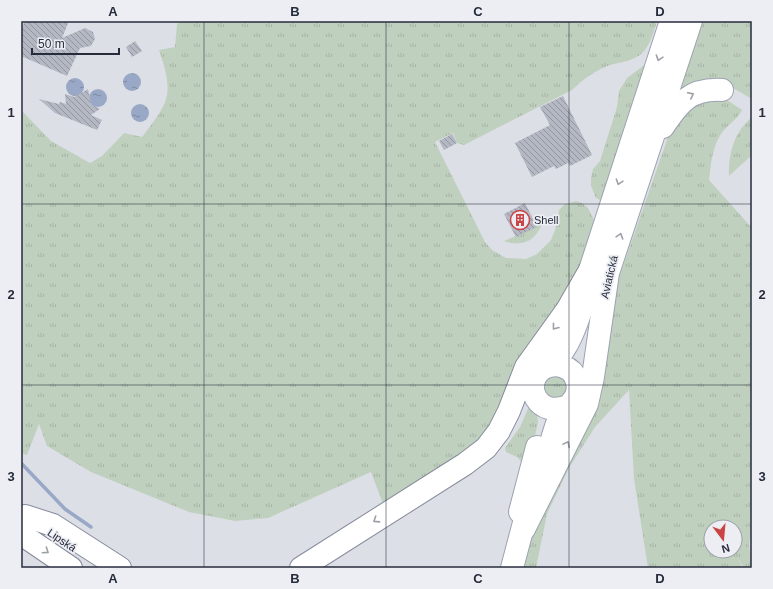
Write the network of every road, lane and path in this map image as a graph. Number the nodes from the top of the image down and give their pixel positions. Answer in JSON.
{"nodes":[{"id":1,"x":671,"y":21,"type":"edge"},
{"id":2,"x":691,"y":21,"type":"edge"},
{"id":3,"x":722,"y":90,"type":"dead end"},
{"id":4,"x":650,"y":147,"type":"junction"},
{"id":5,"x":599,"y":272,"type":"junction"},
{"id":6,"x":538,"y":374,"type":"junction"},
{"id":7,"x":578,"y":385,"type":"junction"},
{"id":8,"x":538,"y":401,"type":"junction"},
{"id":9,"x":570,"y":405,"type":"junction"},
{"id":10,"x":409,"y":499,"type":"junction"},
{"id":11,"x":22,"y":521,"type":"edge"},
{"id":12,"x":524,"y":528,"type":"junction"},
{"id":13,"x":71,"y":568,"type":"edge"},
{"id":14,"x":103,"y":568,"type":"edge"},
{"id":15,"x":120,"y":568,"type":"edge"},
{"id":16,"x":301,"y":568,"type":"edge"},
{"id":17,"x":502,"y":568,"type":"edge"},
{"id":18,"x":512,"y":568,"type":"edge"}],
"edges":[{"from":1,"to":5,"type":"main road","name":"Aviatická","one_way":true},
{"from":2,"to":4,"type":"main road","name":"Aviatická"},
{"from":4,"to":3,"type":"main road","one_way":true},
{"from":5,"to":4,"type":"main road","name":"Aviatická","one_way":true},
{"from":5,"to":6,"type":"main road","name":"Aviatická"},
{"from":5,"to":7,"type":"main road"},
{"from":5,"to":10,"type":"main road","one_way":true},
{"from":12,"to":5,"type":"main road","name":"Aviatická","one_way":true},
{"from":6,"to":7,"type":"main road"},
{"from":6,"to":8,"type":"main road"},
{"from":6,"to":10,"type":"main road"},
{"from":7,"to":9,"type":"main road"},
{"from":8,"to":9,"type":"main road"},
{"from":8,"to":17,"type":"main road"},
{"from":9,"to":12,"type":"main road"},
{"from":10,"to":16,"type":"main road","one_way":true},
{"from":11,"to":13,"type":"main road","name":"Lipská","one_way":true},
{"from":11,"to":14,"type":"main road","name":"Lipská"},
{"from":11,"to":15,"type":"main road"},
{"from":12,"to":18,"type":"main road"}]}
